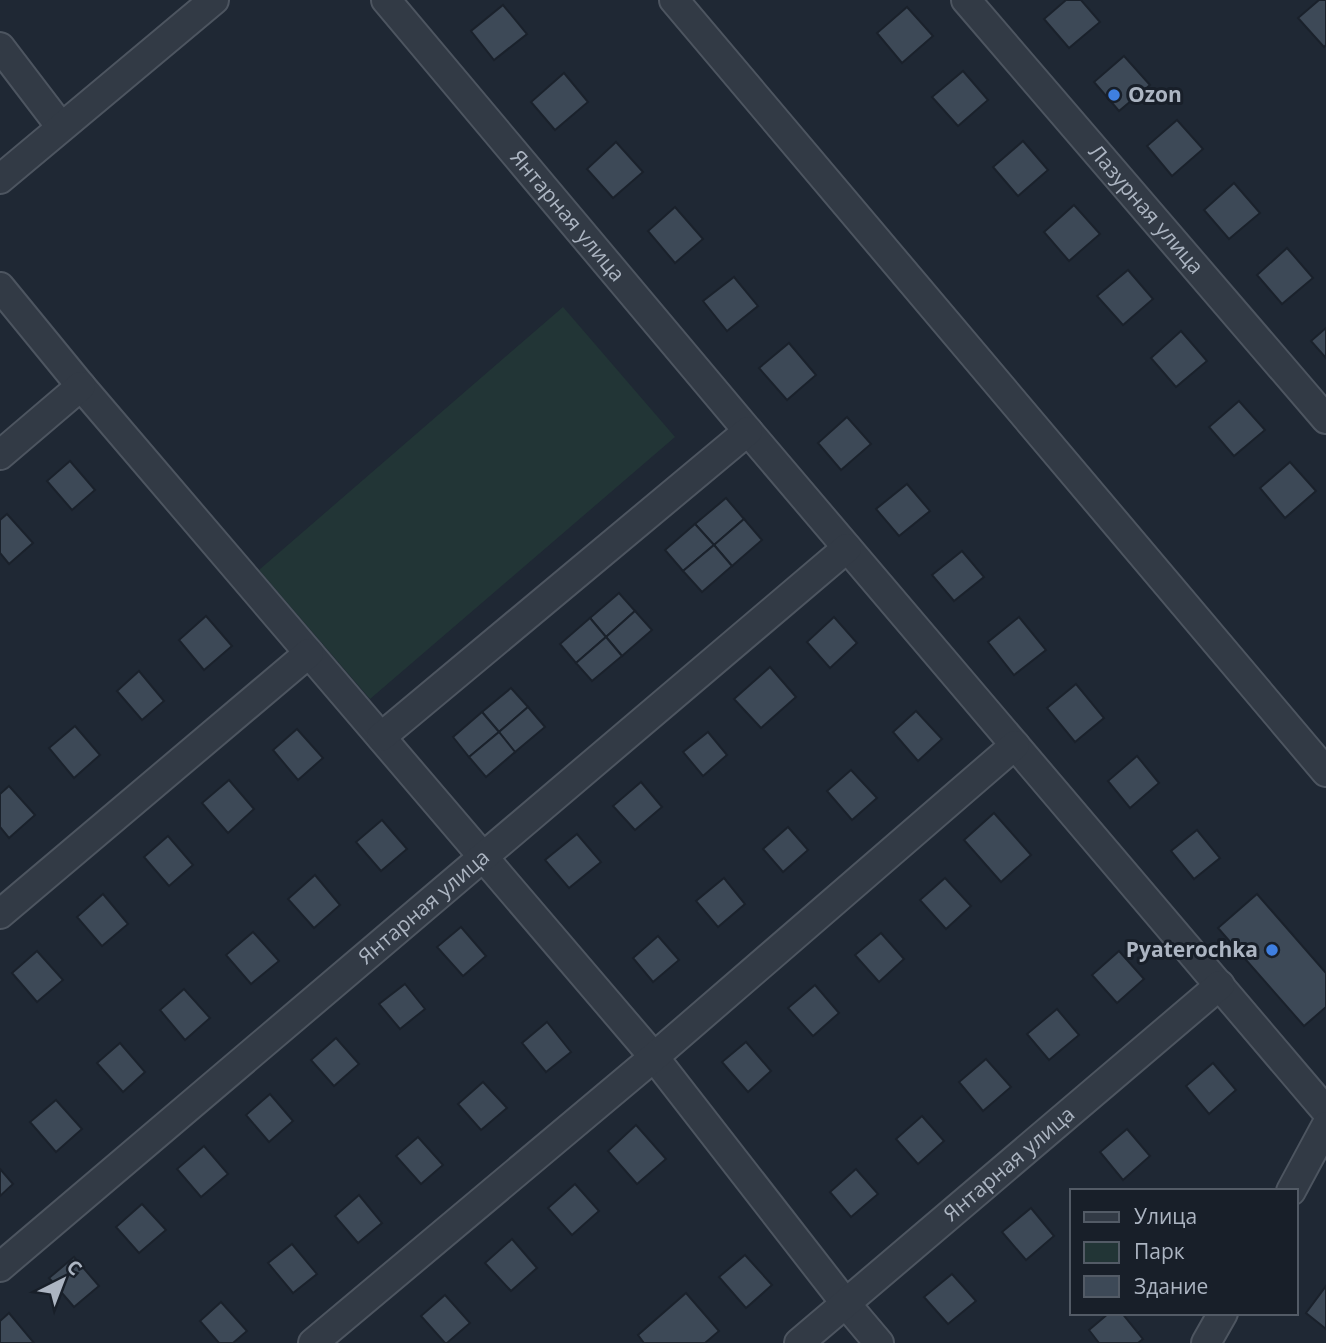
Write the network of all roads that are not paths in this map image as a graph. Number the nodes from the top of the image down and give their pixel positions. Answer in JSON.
{"nodes":[{"id":1,"x":214,"y":0,"type":"edge"},
{"id":2,"x":386,"y":0,"type":"edge"},
{"id":3,"x":674,"y":0,"type":"edge"},
{"id":4,"x":966,"y":0,"type":"edge"},
{"id":5,"x":0,"y":47,"type":"edge"},
{"id":6,"x":61,"y":127,"type":"junction"},
{"id":7,"x":0,"y":179,"type":"edge"},
{"id":8,"x":0,"y":287,"type":"edge"},
{"id":9,"x":82,"y":386,"type":"junction"},
{"id":10,"x":1326,"y":419,"type":"edge"},
{"id":11,"x":748,"y":431,"type":"junction"},
{"id":12,"x":0,"y":456,"type":"edge"},
{"id":13,"x":847,"y":548,"type":"junction"},
{"id":14,"x":309,"y":653,"type":"junction"},
{"id":15,"x":381,"y":737,"type":"junction"},
{"id":16,"x":1015,"y":745,"type":"junction"},
{"id":17,"x":1326,"y":772,"type":"edge"},
{"id":18,"x":482,"y":855,"type":"junction"},
{"id":19,"x":0,"y":914,"type":"edge"},
{"id":20,"x":1220,"y":985,"type":"junction"},
{"id":21,"x":654,"y":1057,"type":"junction"},
{"id":22,"x":1326,"y":1111,"type":"edge"},
{"id":23,"x":1326,"y":1126,"type":"edge"},
{"id":24,"x":1292,"y":1189,"type":"edge"},
{"id":25,"x":0,"y":1267,"type":"edge"},
{"id":26,"x":846,"y":1304,"type":"junction"},
{"id":27,"x":1222,"y":1315,"type":"edge"},
{"id":28,"x":313,"y":1343,"type":"edge"},
{"id":29,"x":799,"y":1343,"type":"edge"},
{"id":30,"x":879,"y":1343,"type":"edge"},
{"id":31,"x":1206,"y":1343,"type":"edge"}],
"edges":[{"from":1,"to":6,"type":"street"},
{"from":2,"to":11,"type":"street","name":"Янтарная улица"},
{"from":3,"to":17,"type":"street"},
{"from":4,"to":10,"type":"street","name":"Лазурная улица"},
{"from":5,"to":6,"type":"street"},
{"from":6,"to":7,"type":"street"},
{"from":8,"to":9,"type":"street"},
{"from":9,"to":12,"type":"street"},
{"from":9,"to":14,"type":"street"},
{"from":11,"to":13,"type":"street","name":"Янтарная улица"},
{"from":11,"to":15,"type":"street"},
{"from":13,"to":16,"type":"street","name":"Янтарная улица"},
{"from":13,"to":18,"type":"street","name":"Янтарная улица"},
{"from":14,"to":15,"type":"street"},
{"from":14,"to":19,"type":"street"},
{"from":15,"to":18,"type":"street"},
{"from":16,"to":20,"type":"street","name":"Янтарная улица"},
{"from":16,"to":21,"type":"street"},
{"from":18,"to":21,"type":"street"},
{"from":18,"to":25,"type":"street","name":"Янтарная улица"},
{"from":20,"to":22,"type":"street","name":"Янтарная улица"},
{"from":20,"to":26,"type":"street","name":"Янтарная улица"},
{"from":21,"to":26,"type":"street"},
{"from":21,"to":28,"type":"street"},
{"from":23,"to":24,"type":"street"},
{"from":26,"to":29,"type":"street","name":"Янтарная улица"},
{"from":26,"to":30,"type":"street"},
{"from":27,"to":31,"type":"street"}]}
